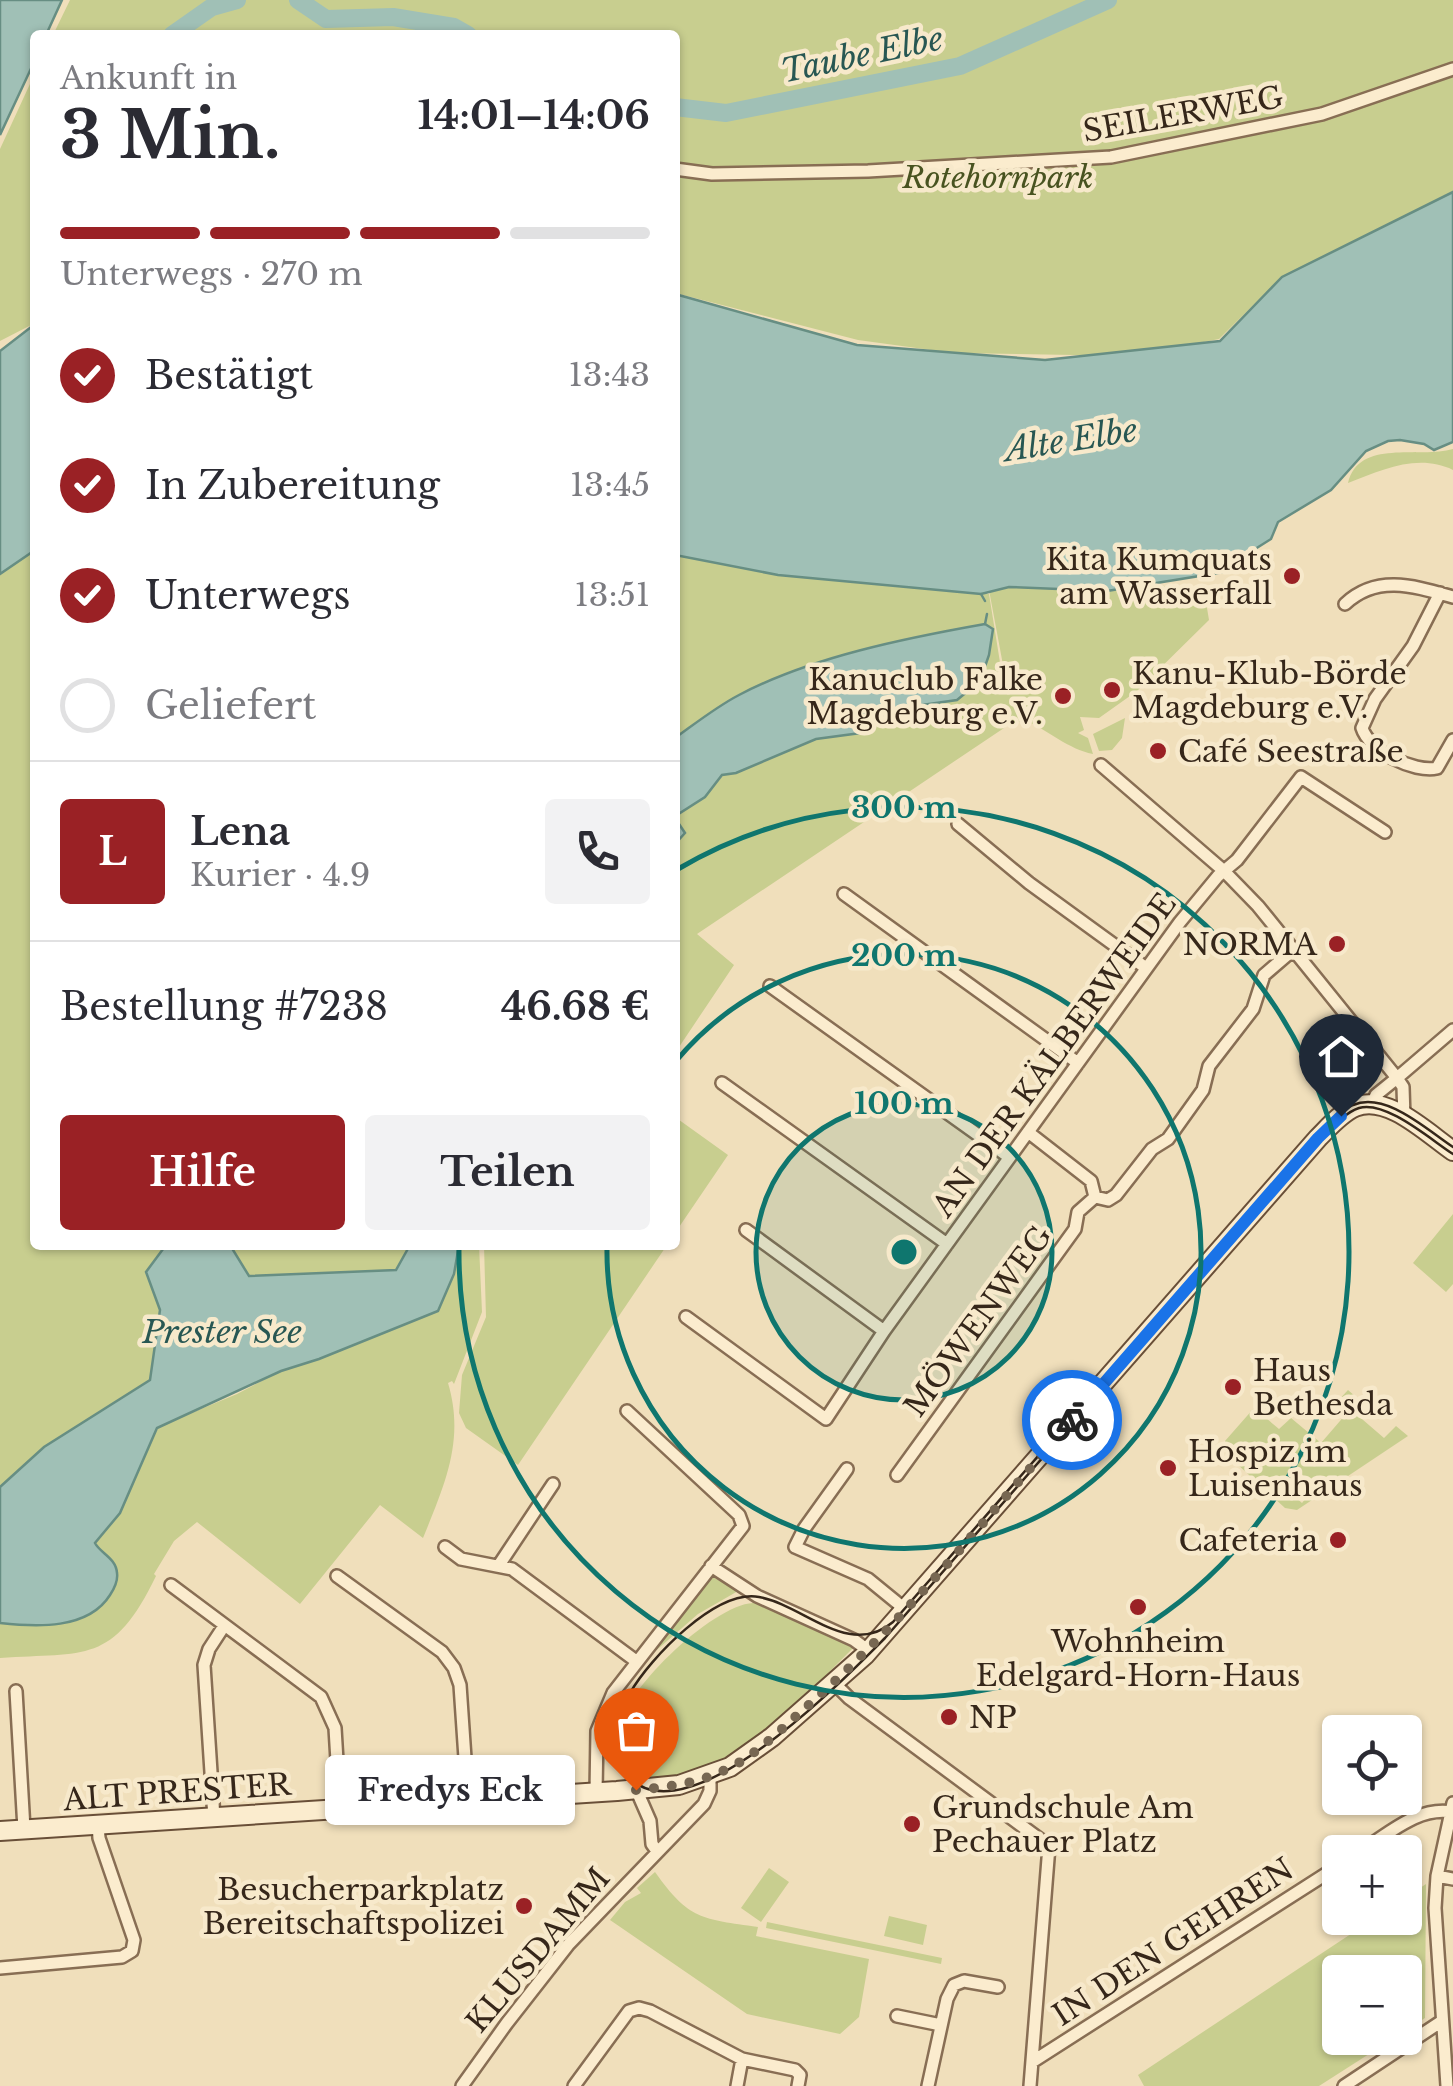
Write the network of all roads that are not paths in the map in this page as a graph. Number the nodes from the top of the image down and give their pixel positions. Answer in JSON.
{"nodes":[{"id":1,"x":1453,"y":69,"type":"edge"},
{"id":2,"x":680,"y":170,"type":"edge"},
{"id":3,"x":1446,"y":595,"type":"edge"},
{"id":4,"x":1344,"y":604,"type":"dead end"},
{"id":5,"x":1453,"y":740,"type":"edge"},
{"id":6,"x":1102,"y":765,"type":"dead end"},
{"id":7,"x":958,"y":824,"type":"dead end"},
{"id":8,"x":1385,"y":832,"type":"dead end"},
{"id":9,"x":1224,"y":871,"type":"junction"},
{"id":10,"x":844,"y":894,"type":"dead end"},
{"id":11,"x":1293,"y":950,"type":"junction"},
{"id":12,"x":1146,"y":968,"type":"junction"},
{"id":13,"x":770,"y":986,"type":"dead end"},
{"id":14,"x":1453,"y":1030,"type":"edge"},
{"id":15,"x":1078,"y":1064,"type":"junction"},
{"id":16,"x":1397,"y":1078,"type":"junction"},
{"id":17,"x":722,"y":1082,"type":"dead end"},
{"id":18,"x":1372,"y":1104,"type":"junction"},
{"id":19,"x":1404,"y":1118,"type":"junction"},
{"id":20,"x":1028,"y":1132,"type":"junction"},
{"id":21,"x":1453,"y":1151,"type":"edge"},
{"id":22,"x":1009,"y":1157,"type":"junction"},
{"id":23,"x":1096,"y":1197,"type":"junction"},
{"id":24,"x":746,"y":1230,"type":"dead end"},
{"id":25,"x":947,"y":1244,"type":"junction"},
{"id":26,"x":686,"y":1317,"type":"dead end"},
{"id":27,"x":884,"y":1331,"type":"junction"},
{"id":28,"x":627,"y":1411,"type":"dead end"},
{"id":29,"x":847,"y":1470,"type":"dead end"},
{"id":30,"x":896,"y":1475,"type":"dead end"},
{"id":31,"x":553,"y":1484,"type":"dead end"},
{"id":32,"x":444,"y":1547,"type":"dead end"},
{"id":33,"x":499,"y":1565,"type":"junction"},
{"id":34,"x":711,"y":1566,"type":"junction"},
{"id":35,"x":337,"y":1576,"type":"dead end"},
{"id":36,"x":170,"y":1585,"type":"dead end"},
{"id":37,"x":906,"y":1610,"type":"junction"},
{"id":38,"x":224,"y":1626,"type":"junction"},
{"id":39,"x":868,"y":1651,"type":"junction"},
{"id":40,"x":636,"y":1660,"type":"junction"},
{"id":41,"x":834,"y":1683,"type":"junction"},
{"id":42,"x":16,"y":1691,"type":"dead end"},
{"id":43,"x":710,"y":1776,"type":"junction"},
{"id":44,"x":643,"y":1789,"type":"junction"},
{"id":45,"x":596,"y":1793,"type":"junction"},
{"id":46,"x":468,"y":1802,"type":"junction"},
{"id":47,"x":1452,"y":1808,"type":"edge"},
{"id":48,"x":340,"y":1810,"type":"junction"},
{"id":49,"x":214,"y":1818,"type":"junction"},
{"id":50,"x":98,"y":1825,"type":"junction"},
{"id":51,"x":24,"y":1829,"type":"junction"},
{"id":52,"x":0,"y":1830,"type":"edge"},
{"id":53,"x":1387,"y":1835,"type":"edge"},
{"id":54,"x":658,"y":1852,"type":"junction"},
{"id":55,"x":1437,"y":1876,"type":"junction"},
{"id":56,"x":1322,"y":1877,"type":"edge"},
{"id":57,"x":1453,"y":1879,"type":"edge"},
{"id":58,"x":0,"y":1968,"type":"edge"},
{"id":59,"x":998,"y":1986,"type":"dead end"},
{"id":60,"x":897,"y":2016,"type":"dead end"},
{"id":61,"x":1442,"y":2022,"type":"junction"},
{"id":62,"x":941,"y":2025,"type":"junction"},
{"id":63,"x":742,"y":2059,"type":"junction"},
{"id":64,"x":1032,"y":2062,"type":"junction"},
{"id":65,"x":462,"y":2086,"type":"edge"},
{"id":66,"x":574,"y":2086,"type":"edge"},
{"id":67,"x":737,"y":2086,"type":"edge"},
{"id":68,"x":798,"y":2086,"type":"edge"},
{"id":69,"x":928,"y":2086,"type":"edge"},
{"id":70,"x":1030,"y":2086,"type":"edge"},
{"id":71,"x":1344,"y":2086,"type":"edge"},
{"id":72,"x":1446,"y":2086,"type":"edge"}],
"edges":[{"from":1,"to":2,"type":"street","name":"SEILERWEG"},
{"from":3,"to":4,"type":"street"},
{"from":3,"to":5,"type":"street"},
{"from":6,"to":9,"type":"street"},
{"from":7,"to":12,"type":"street"},
{"from":8,"to":9,"type":"street","name":"AN DER KÄLBERWEIDE"},
{"from":9,"to":11,"type":"street"},
{"from":9,"to":12,"type":"street","name":"AN DER KÄLBERWEIDE"},
{"from":10,"to":15,"type":"street"},
{"from":11,"to":16,"type":"street"},
{"from":11,"to":23,"type":"street","name":"MÖWENWEG"},
{"from":12,"to":15,"type":"street","name":"AN DER KÄLBERWEIDE"},
{"from":13,"to":22,"type":"street"},
{"from":14,"to":16,"type":"street"},
{"from":15,"to":20,"type":"street","name":"AN DER KÄLBERWEIDE"},
{"from":16,"to":18,"type":"street"},
{"from":16,"to":19,"type":"street"},
{"from":17,"to":25,"type":"street"},
{"from":18,"to":19,"type":"main road"},
{"from":18,"to":37,"type":"main road","name":"ALT PRESTER"},
{"from":19,"to":21,"type":"main road"},
{"from":20,"to":22,"type":"street","name":"AN DER KÄLBERWEIDE"},
{"from":20,"to":23,"type":"street"},
{"from":22,"to":25,"type":"street","name":"AN DER KÄLBERWEIDE"},
{"from":23,"to":30,"type":"street","name":"MÖWENWEG"},
{"from":24,"to":27,"type":"street"},
{"from":25,"to":27,"type":"street","name":"AN DER KÄLBERWEIDE"},
{"from":26,"to":27,"type":"street","name":"AN DER KÄLBERWEIDE"},
{"from":28,"to":34,"type":"street"},
{"from":29,"to":37,"type":"street"},
{"from":31,"to":33,"type":"street"},
{"from":32,"to":33,"type":"street"},
{"from":33,"to":40,"type":"street"},
{"from":34,"to":39,"type":"street"},
{"from":34,"to":40,"type":"street"},
{"from":35,"to":46,"type":"street"},
{"from":36,"to":38,"type":"street"},
{"from":37,"to":39,"type":"main road","name":"ALT PRESTER"},
{"from":38,"to":48,"type":"street"},
{"from":38,"to":49,"type":"street"},
{"from":39,"to":41,"type":"main road","name":"ALT PRESTER"},
{"from":40,"to":45,"type":"street"},
{"from":41,"to":43,"type":"main road","name":"ALT PRESTER"},
{"from":41,"to":64,"type":"street"},
{"from":42,"to":51,"type":"street"},
{"from":43,"to":44,"type":"main road","name":"ALT PRESTER"},
{"from":43,"to":54,"type":"street","name":"KLUSDAMM"},
{"from":44,"to":45,"type":"main road","name":"ALT PRESTER"},
{"from":44,"to":54,"type":"street"},
{"from":45,"to":46,"type":"main road","name":"ALT PRESTER"},
{"from":46,"to":48,"type":"main road","name":"ALT PRESTER"},
{"from":47,"to":53,"type":"street"},
{"from":47,"to":55,"type":"street"},
{"from":48,"to":49,"type":"main road","name":"ALT PRESTER"},
{"from":49,"to":50,"type":"main road","name":"ALT PRESTER"},
{"from":50,"to":51,"type":"main road","name":"ALT PRESTER"},
{"from":50,"to":58,"type":"street"},
{"from":51,"to":52,"type":"main road","name":"ALT PRESTER"},
{"from":54,"to":65,"type":"street","name":"KLUSDAMM"},
{"from":55,"to":57,"type":"street"},
{"from":55,"to":61,"type":"street"},
{"from":56,"to":64,"type":"street","name":"IN DEN GEHREN"},
{"from":59,"to":62,"type":"street"},
{"from":60,"to":62,"type":"street"},
{"from":61,"to":71,"type":"street"},
{"from":61,"to":72,"type":"street"},
{"from":62,"to":69,"type":"street"},
{"from":63,"to":66,"type":"street"},
{"from":63,"to":67,"type":"street"},
{"from":63,"to":68,"type":"street"},
{"from":64,"to":70,"type":"street"}]}
